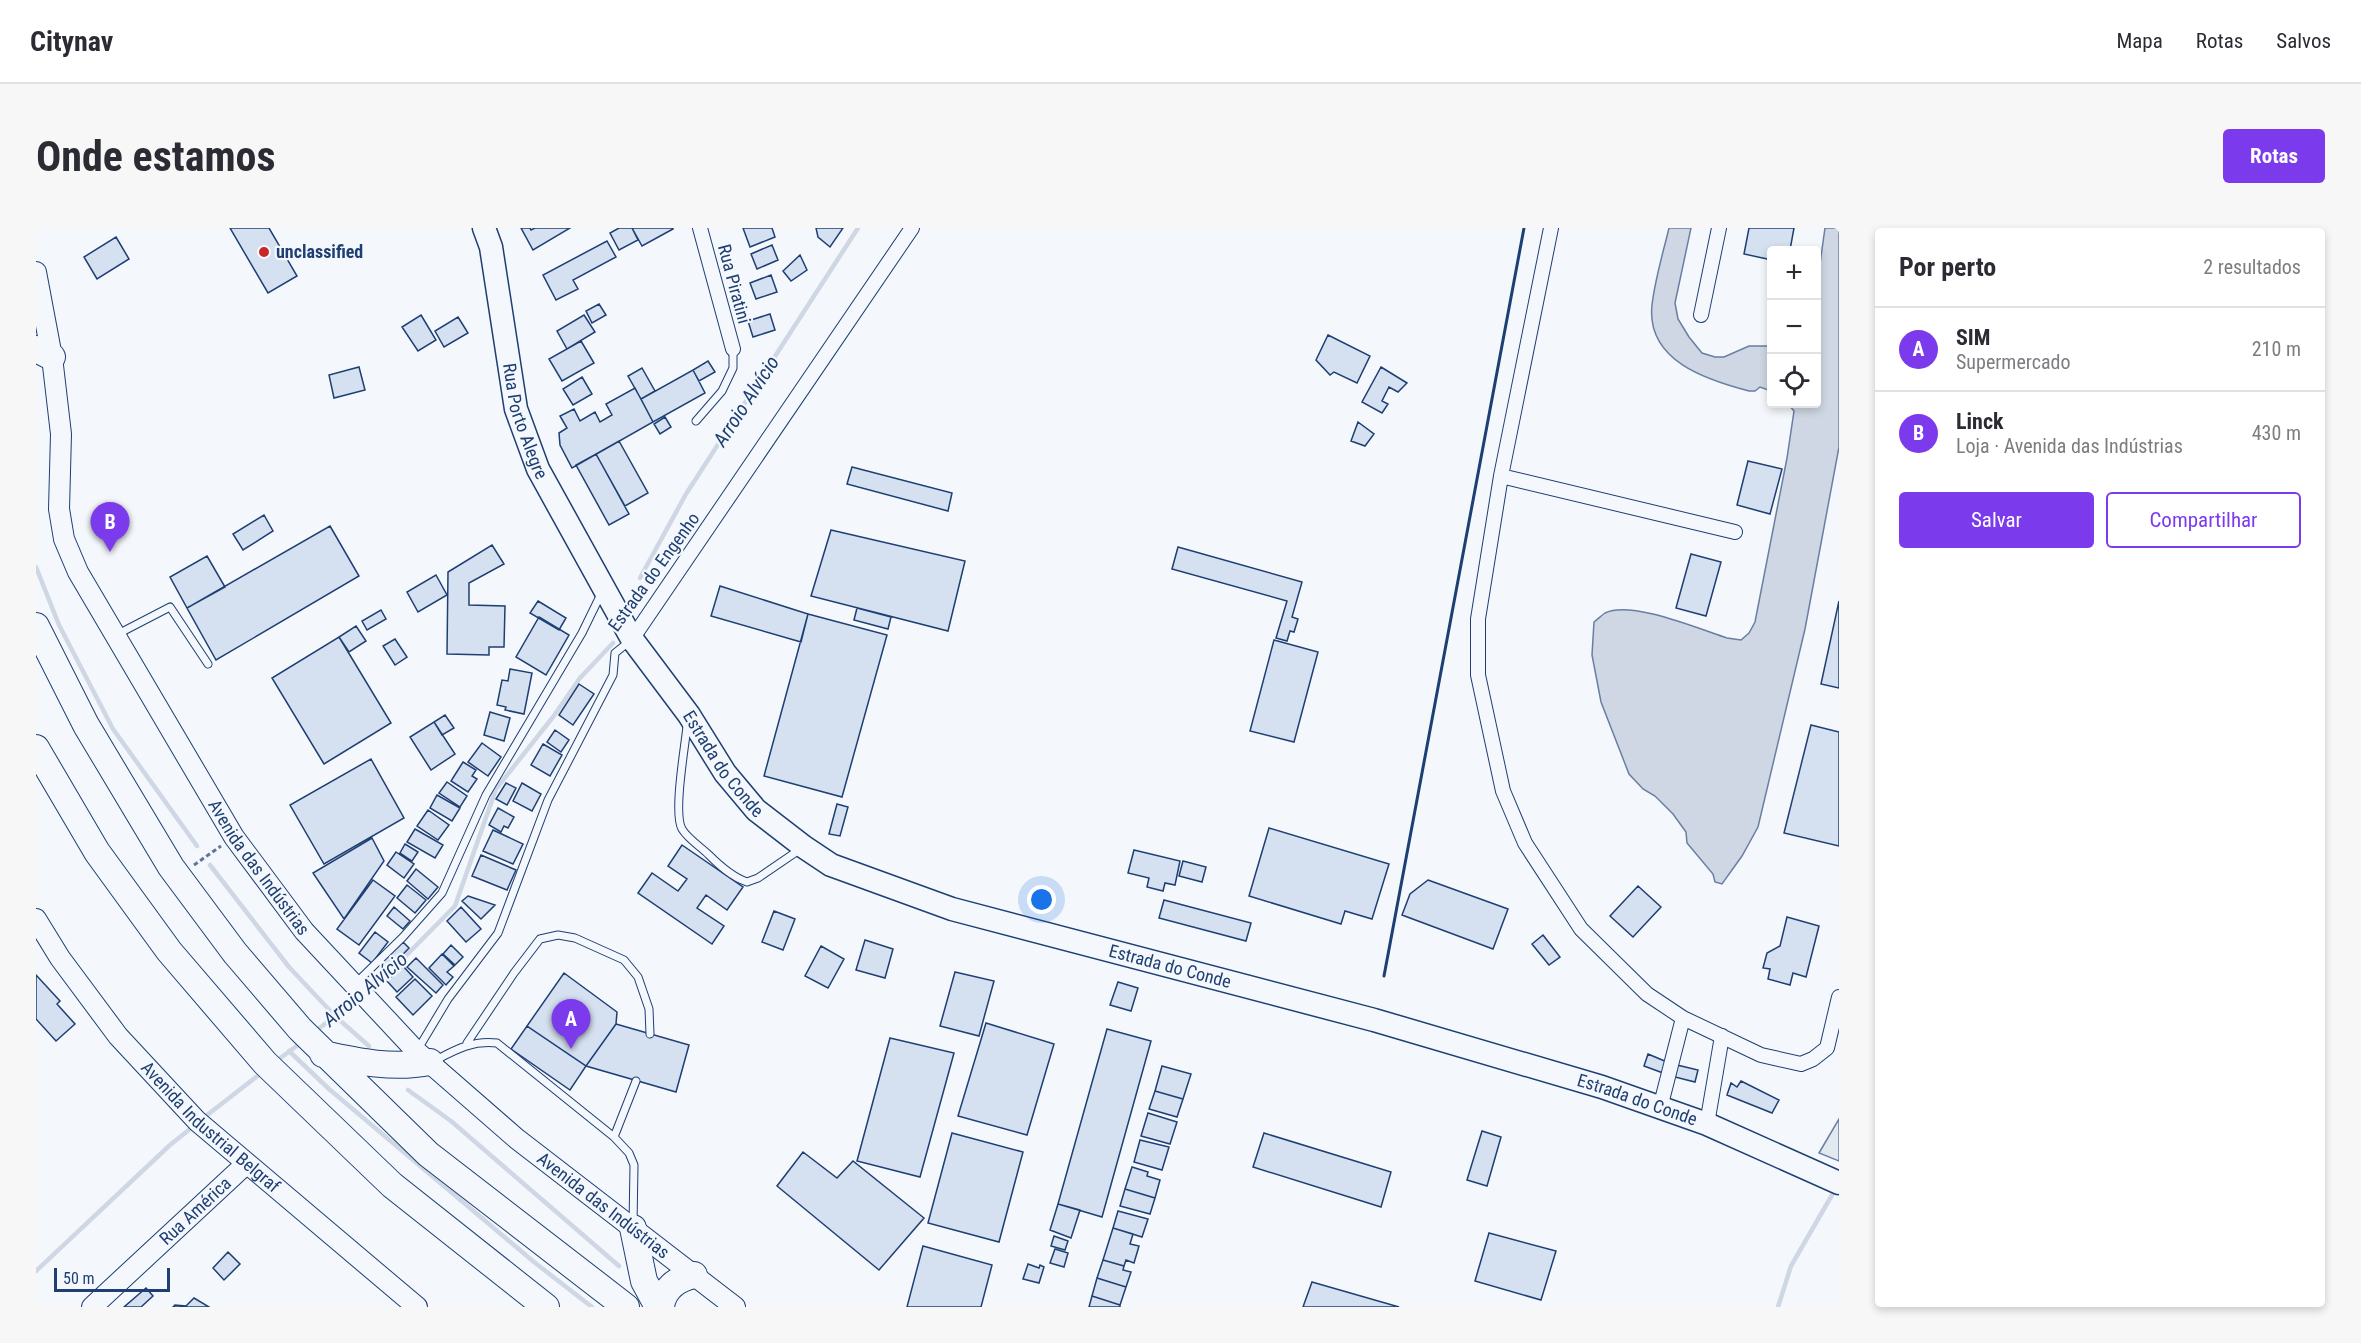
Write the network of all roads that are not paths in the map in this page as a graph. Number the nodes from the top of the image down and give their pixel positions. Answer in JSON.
{"nodes":[{"id":1,"x":484,"y":228,"type":"edge"},
{"id":2,"x":700,"y":228,"type":"edge"},
{"id":3,"x":912,"y":228,"type":"edge"},
{"id":4,"x":1551,"y":228,"type":"edge"},
{"id":5,"x":1719,"y":228,"type":"edge"},
{"id":6,"x":36,"y":272,"type":"edge"},
{"id":7,"x":1701,"y":315,"type":"dead end"},
{"id":8,"x":733,"y":349,"type":"joint"},
{"id":9,"x":44,"y":353,"type":"edge"},
{"id":10,"x":696,"y":422,"type":"dead end"},
{"id":11,"x":1501,"y":476,"type":"junction"},
{"id":12,"x":1735,"y":532,"type":"dead end"},
{"id":13,"x":607,"y":593,"type":"junction"},
{"id":14,"x":36,"y":626,"type":"edge"},
{"id":15,"x":116,"y":635,"type":"junction"},
{"id":16,"x":632,"y":639,"type":"junction"},
{"id":17,"x":208,"y":664,"type":"dead end"},
{"id":18,"x":688,"y":715,"type":"junction"},
{"id":19,"x":36,"y":748,"type":"edge"},
{"id":20,"x":804,"y":847,"type":"junction"},
{"id":21,"x":36,"y":920,"type":"edge"},
{"id":22,"x":355,"y":986,"type":"junction"},
{"id":23,"x":1839,"y":997,"type":"edge"},
{"id":24,"x":1683,"y":1018,"type":"junction"},
{"id":25,"x":650,"y":1034,"type":"dead end"},
{"id":26,"x":1722,"y":1036,"type":"junction"},
{"id":27,"x":313,"y":1044,"type":"junction"},
{"id":28,"x":467,"y":1044,"type":"junction"},
{"id":29,"x":423,"y":1057,"type":"junction"},
{"id":30,"x":636,"y":1081,"type":"dead end"},
{"id":31,"x":1660,"y":1108,"type":"junction"},
{"id":32,"x":1707,"y":1124,"type":"junction"},
{"id":33,"x":614,"y":1137,"type":"junction"},
{"id":34,"x":246,"y":1164,"type":"junction"},
{"id":35,"x":1839,"y":1183,"type":"edge"},
{"id":36,"x":633,"y":1228,"type":"junction"},
{"id":37,"x":694,"y":1275,"type":"junction"},
{"id":38,"x":92,"y":1307,"type":"edge"},
{"id":39,"x":417,"y":1307,"type":"edge"},
{"id":40,"x":546,"y":1307,"type":"edge"},
{"id":41,"x":626,"y":1307,"type":"edge"},
{"id":42,"x":659,"y":1307,"type":"edge"},
{"id":43,"x":735,"y":1307,"type":"edge"}],
"edges":[{"from":1,"to":13,"type":"main road","name":"Rua Porto Alegre"},
{"from":2,"to":8,"type":"street","name":"Rua Piratini"},
{"from":3,"to":16,"type":"street","name":"Estrada do Engenho"},
{"from":4,"to":11,"type":"street"},
{"from":5,"to":7,"type":"street"},
{"from":6,"to":9,"type":"main road","name":"Avenida das Indústrias"},
{"from":8,"to":10,"type":"lane"},
{"from":9,"to":15,"type":"main road","name":"Avenida das Indústrias"},
{"from":11,"to":12,"type":"street"},
{"from":11,"to":24,"type":"street"},
{"from":13,"to":16,"type":"main road","name":"Estrada do Conde"},
{"from":13,"to":22,"type":"lane"},
{"from":14,"to":27,"type":"highway"},
{"from":15,"to":17,"type":"lane"},
{"from":15,"to":22,"type":"main road","name":"Avenida das Indústrias"},
{"from":16,"to":18,"type":"main road","name":"Estrada do Conde"},
{"from":16,"to":29,"type":"lane","name":"Estrada do Engenho"},
{"from":18,"to":20,"type":"main road","name":"Estrada do Conde"},
{"from":18,"to":20,"type":"lane"},
{"from":19,"to":40,"type":"highway"},
{"from":20,"to":31,"type":"main road","name":"Estrada do Conde"},
{"from":21,"to":34,"type":"main road","name":"Avenida Industrial Belgraf"},
{"from":22,"to":29,"type":"main road","name":"Avenida das Indústrias"},
{"from":23,"to":26,"type":"street"},
{"from":24,"to":26,"type":"street"},
{"from":24,"to":31,"type":"street"},
{"from":25,"to":28,"type":"lane"},
{"from":26,"to":32,"type":"street"},
{"from":27,"to":29,"type":"highway"},
{"from":27,"to":41,"type":"highway"},
{"from":28,"to":29,"type":"lane"},
{"from":28,"to":33,"type":"lane"},
{"from":29,"to":36,"type":"main road","name":"Avenida das Indústrias"},
{"from":30,"to":33,"type":"lane"},
{"from":31,"to":32,"type":"main road","name":"Estrada do Conde"},
{"from":32,"to":35,"type":"main road","name":"Estrada do Conde"},
{"from":33,"to":36,"type":"lane"},
{"from":34,"to":38,"type":"main road","name":"Rua América"},
{"from":34,"to":39,"type":"main road","name":"Avenida Industrial Belgraf"},
{"from":36,"to":37,"type":"main road","name":"Avenida das Indústrias"},
{"from":36,"to":42,"type":"highway"},
{"from":37,"to":42,"type":"highway"},
{"from":37,"to":43,"type":"main road","name":"Avenida das Indústrias"}]}
